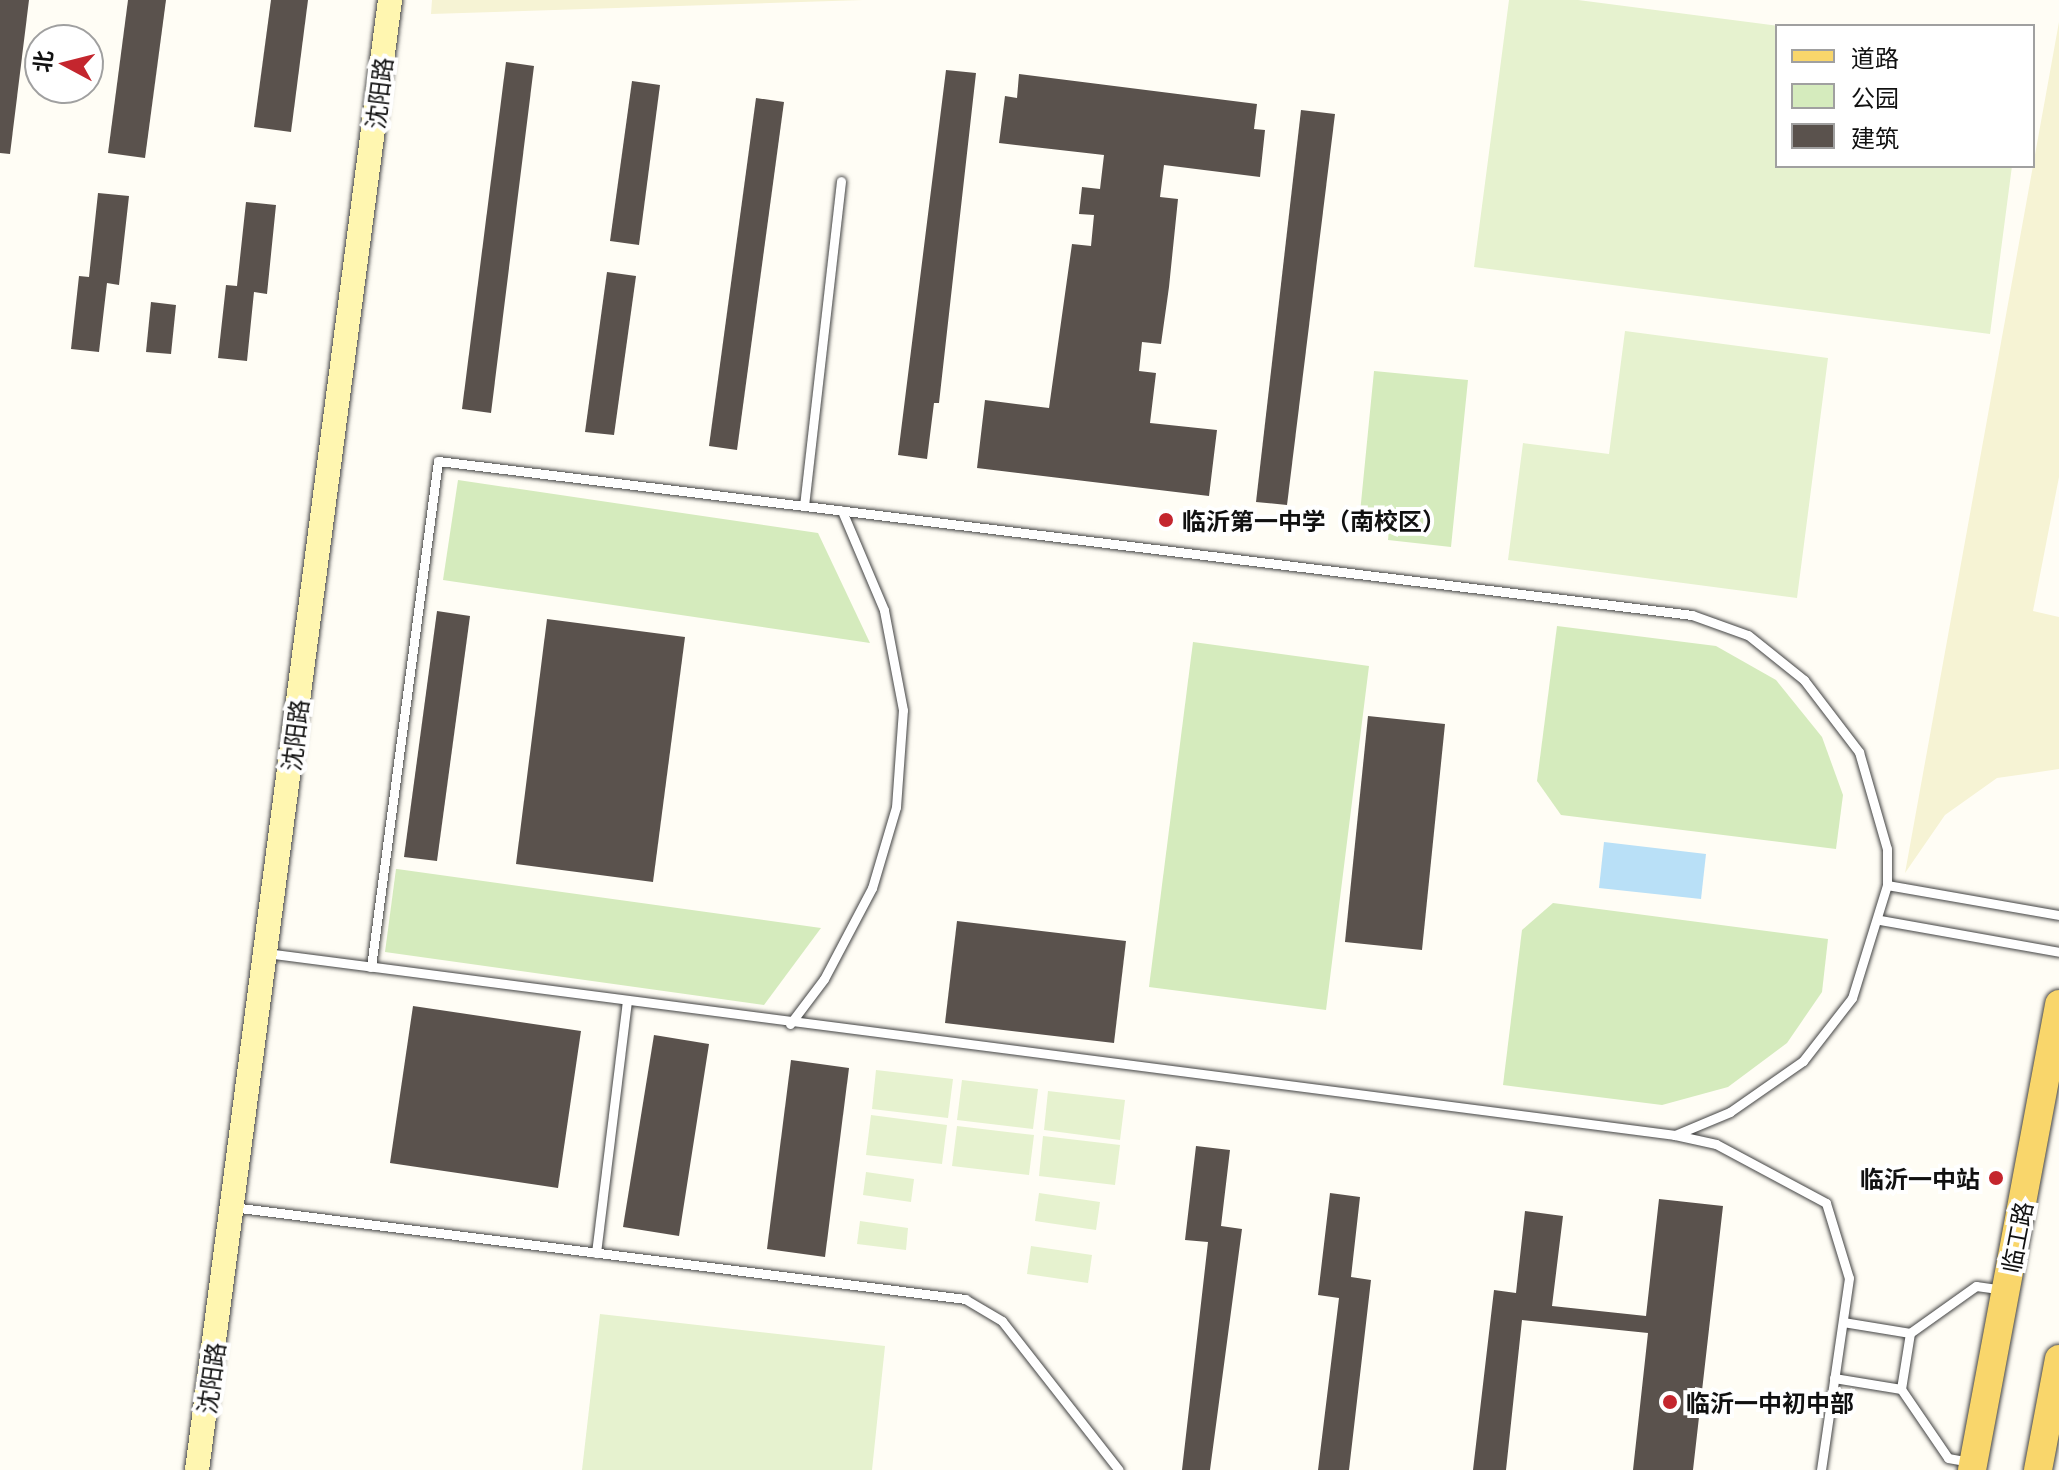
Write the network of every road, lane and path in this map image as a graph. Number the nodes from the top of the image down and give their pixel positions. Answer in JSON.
{"nodes":[{"id":1,"x":390,"y":0,"type":"edge"},
{"id":2,"x":841,"y":181,"type":"dead end"},
{"id":3,"x":804,"y":506,"type":"junction"},
{"id":4,"x":842,"y":511,"type":"junction"},
{"id":5,"x":1887,"y":885,"type":"junction"},
{"id":6,"x":2059,"y":915,"type":"edge"},
{"id":7,"x":1880,"y":920,"type":"junction"},
{"id":8,"x":2059,"y":952,"type":"edge"},
{"id":9,"x":265,"y":953,"type":"junction"},
{"id":10,"x":371,"y":967,"type":"junction"},
{"id":11,"x":627,"y":1002,"type":"junction"},
{"id":12,"x":2059,"y":1004,"type":"edge"},
{"id":13,"x":790,"y":1024,"type":"junction"},
{"id":14,"x":1675,"y":1135,"type":"junction"},
{"id":15,"x":232,"y":1207,"type":"junction"},
{"id":16,"x":596,"y":1253,"type":"junction"},
{"id":17,"x":2006,"y":1290,"type":"junction"},
{"id":18,"x":1843,"y":1322,"type":"junction"},
{"id":19,"x":1910,"y":1333,"type":"junction"},
{"id":20,"x":2059,"y":1359,"type":"edge"},
{"id":21,"x":1834,"y":1378,"type":"junction"},
{"id":22,"x":1901,"y":1389,"type":"junction"},
{"id":23,"x":1973,"y":1466,"type":"edge"},
{"id":24,"x":197,"y":1470,"type":"edge"},
{"id":25,"x":1119,"y":1470,"type":"edge"},
{"id":26,"x":1821,"y":1470,"type":"edge"},
{"id":27,"x":2038,"y":1470,"type":"edge"}],
"edges":[{"from":1,"to":9,"type":"street","name":"沈阳路"},
{"from":2,"to":3,"type":"lane"},
{"from":3,"to":4,"type":"lane"},
{"from":3,"to":10,"type":"lane"},
{"from":4,"to":5,"type":"lane"},
{"from":4,"to":13,"type":"lane"},
{"from":5,"to":6,"type":"lane"},
{"from":5,"to":7,"type":"lane"},
{"from":7,"to":8,"type":"lane"},
{"from":7,"to":14,"type":"lane"},
{"from":9,"to":10,"type":"lane"},
{"from":9,"to":15,"type":"street","name":"沈阳路"},
{"from":10,"to":11,"type":"lane"},
{"from":11,"to":13,"type":"lane"},
{"from":11,"to":16,"type":"lane"},
{"from":12,"to":17,"type":"main road","name":"临工路"},
{"from":13,"to":14,"type":"lane"},
{"from":14,"to":18,"type":"lane"},
{"from":15,"to":16,"type":"lane"},
{"from":15,"to":24,"type":"street","name":"沈阳路"},
{"from":16,"to":25,"type":"lane"},
{"from":17,"to":19,"type":"lane"},
{"from":17,"to":23,"type":"main road","name":"临工路"},
{"from":18,"to":19,"type":"lane"},
{"from":18,"to":21,"type":"lane"},
{"from":19,"to":22,"type":"lane"},
{"from":20,"to":27,"type":"main road"},
{"from":21,"to":22,"type":"lane"},
{"from":21,"to":26,"type":"lane"},
{"from":22,"to":23,"type":"lane"}]}
